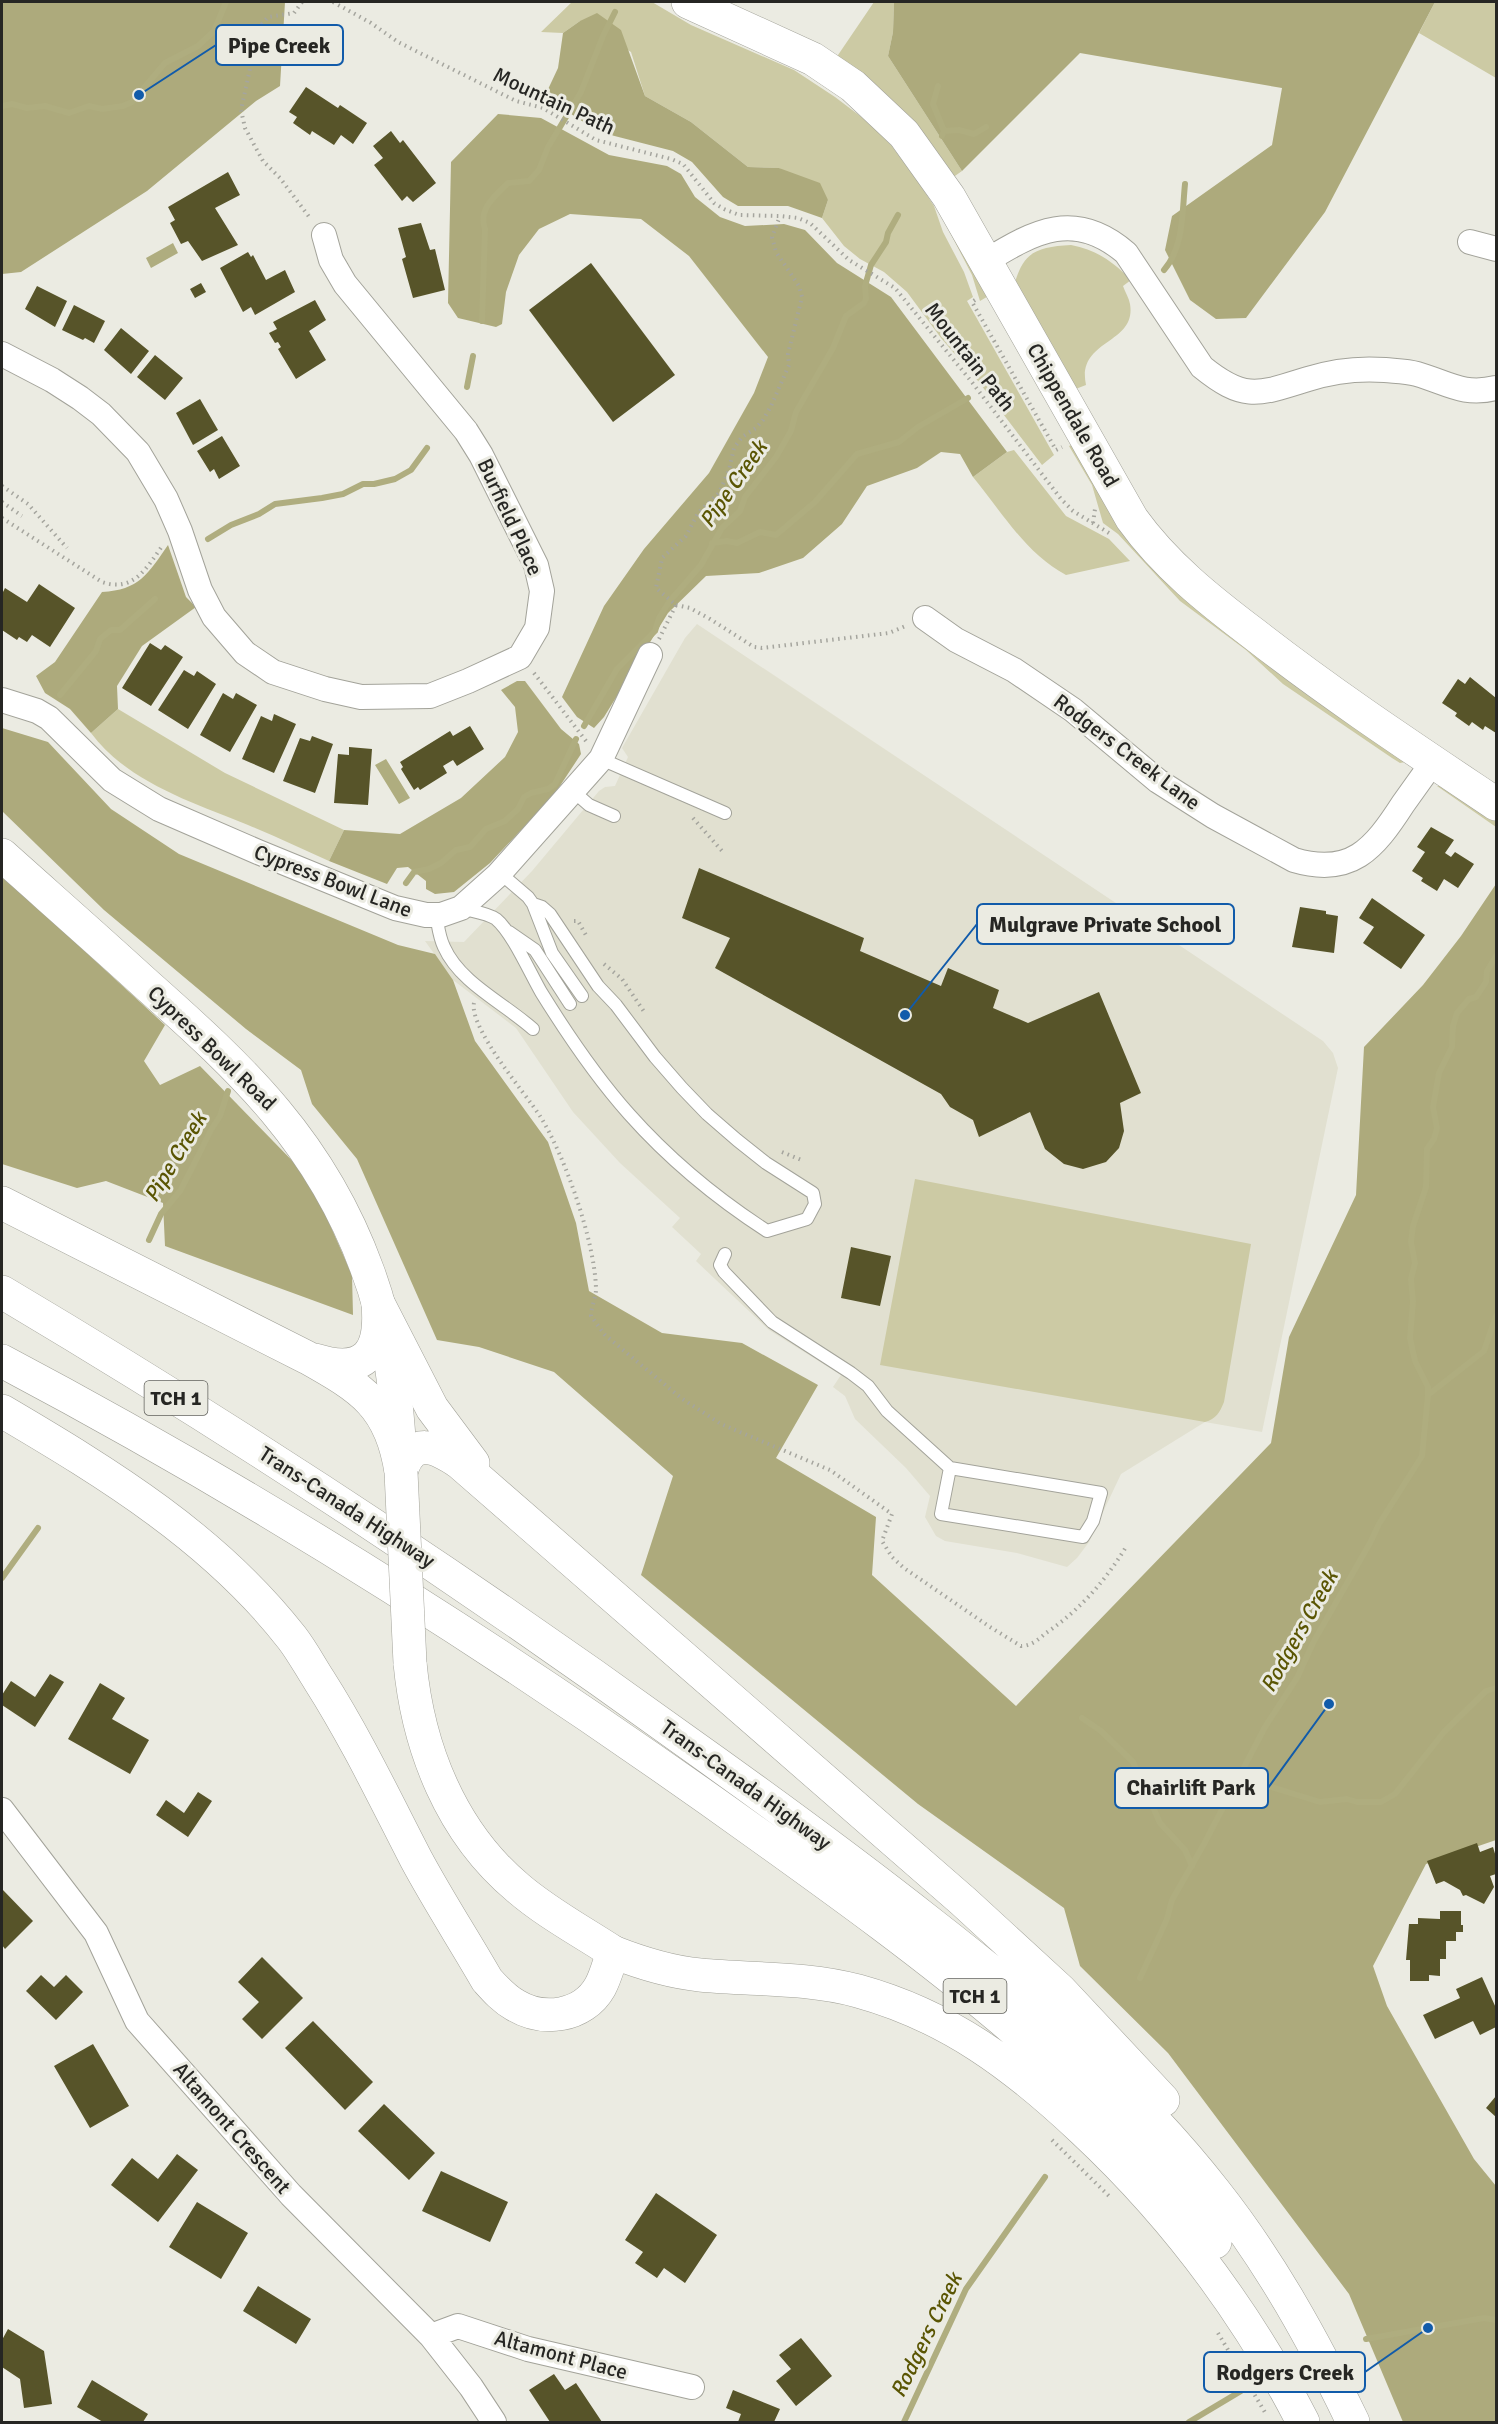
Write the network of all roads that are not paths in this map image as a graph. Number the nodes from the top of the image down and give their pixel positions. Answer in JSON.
{"nodes":[{"id":1,"x":688,"y":2,"type":"edge"},
{"id":2,"x":324,"y":235,"type":"road end"},
{"id":3,"x":1470,"y":242,"type":"dead end"},
{"id":4,"x":1497,"y":249,"type":"edge"},
{"id":5,"x":986,"y":261,"type":"junction"},
{"id":6,"x":2,"y":354,"type":"edge"},
{"id":7,"x":1497,"y":388,"type":"edge"},
{"id":8,"x":925,"y":618,"type":"road end"},
{"id":9,"x":650,"y":655,"type":"road end"},
{"id":10,"x":2,"y":700,"type":"edge"},
{"id":11,"x":601,"y":759,"type":"junction"},
{"id":12,"x":1433,"y":762,"type":"junction"},
{"id":13,"x":573,"y":791,"type":"junction"},
{"id":14,"x":1497,"y":804,"type":"edge"},
{"id":15,"x":725,"y":813,"type":"dead end"},
{"id":16,"x":614,"y":816,"type":"dead end"},
{"id":17,"x":2,"y":855,"type":"edge"},
{"id":18,"x":500,"y":873,"type":"junction"},
{"id":19,"x":533,"y":904,"type":"junction"},
{"id":20,"x":461,"y":908,"type":"junction"},
{"id":21,"x":436,"y":915,"type":"junction"},
{"id":22,"x":506,"y":930,"type":"junction"},
{"id":23,"x":582,"y":996,"type":"dead end"},
{"id":24,"x":570,"y":1004,"type":"dead end"},
{"id":25,"x":533,"y":1029,"type":"dead end"},
{"id":26,"x":2,"y":1203,"type":"edge"},
{"id":27,"x":725,"y":1254,"type":"dead end"},
{"id":28,"x":2,"y":1292,"type":"edge"},
{"id":29,"x":378,"y":1303,"type":"junction"},
{"id":30,"x":308,"y":1358,"type":"junction"},
{"id":31,"x":2,"y":1361,"type":"edge"},
{"id":32,"x":2,"y":1411,"type":"edge"},
{"id":33,"x":950,"y":1468,"type":"junction"},
{"id":34,"x":401,"y":1472,"type":"junction"},
{"id":35,"x":508,"y":1506,"type":"junction"},
{"id":36,"x":2,"y":1810,"type":"edge"},
{"id":37,"x":613,"y":1952,"type":"junction"},
{"id":38,"x":1284,"y":2291,"type":"junction"},
{"id":39,"x":431,"y":2336,"type":"junction"},
{"id":40,"x":692,"y":2387,"type":"dead end"},
{"id":41,"x":494,"y":2422,"type":"edge"},
{"id":42,"x":1303,"y":2422,"type":"edge"},
{"id":43,"x":1319,"y":2422,"type":"edge"},
{"id":44,"x":1353,"y":2422,"type":"edge"}],
"edges":[{"from":1,"to":5,"type":"main road","name":"Chippendale Road"},
{"from":2,"to":6,"type":"street","name":"Burfield Place"},
{"from":3,"to":4,"type":"street"},
{"from":5,"to":7,"type":"street"},
{"from":5,"to":12,"type":"main road","name":"Chippendale Road"},
{"from":8,"to":12,"type":"street","name":"Rodgers Creek Lane"},
{"from":9,"to":11,"type":"street","name":"Cypress Bowl Lane"},
{"from":10,"to":21,"type":"street","name":"Cypress Bowl Lane"},
{"from":11,"to":13,"type":"street","name":"Cypress Bowl Lane"},
{"from":11,"to":15,"type":"lane"},
{"from":12,"to":14,"type":"main road","name":"Chippendale Road"},
{"from":13,"to":16,"type":"lane"},
{"from":13,"to":18,"type":"street","name":"Cypress Bowl Lane"},
{"from":17,"to":29,"type":"main road","name":"Cypress Bowl Road"},
{"from":18,"to":19,"type":"lane"},
{"from":18,"to":20,"type":"street","name":"Cypress Bowl Lane"},
{"from":19,"to":22,"type":"lane"},
{"from":19,"to":23,"type":"lane"},
{"from":20,"to":21,"type":"street","name":"Cypress Bowl Lane"},
{"from":20,"to":22,"type":"lane"},
{"from":21,"to":25,"type":"lane"},
{"from":22,"to":24,"type":"lane"},
{"from":26,"to":30,"type":"main road"},
{"from":27,"to":33,"type":"lane"},
{"from":28,"to":38,"type":"main road","name":"Trans-Canada Highway","number":"TCH 1"},
{"from":29,"to":30,"type":"main road"},
{"from":29,"to":34,"type":"main road","name":"Cypress Bowl Road"},
{"from":29,"to":35,"type":"main road"},
{"from":30,"to":34,"type":"main road"},
{"from":31,"to":43,"type":"main road","name":"Trans-Canada Highway","number":"TCH 1"},
{"from":32,"to":37,"type":"main road"},
{"from":33,"to":33,"type":"lane"},
{"from":34,"to":35,"type":"main road"},
{"from":34,"to":37,"type":"main road","name":"Cypress Bowl Road","bridge":true},
{"from":35,"to":38,"type":"main road"},
{"from":36,"to":39,"type":"street","name":"Altamont Crescent"},
{"from":37,"to":42,"type":"main road","name":"Cypress Bowl Road"},
{"from":38,"to":44,"type":"main road","name":"Trans-Canada Highway","number":"TCH 1"},
{"from":39,"to":40,"type":"street","name":"Altamont Place"},
{"from":39,"to":41,"type":"street","name":"Altamont Crescent"}]}
